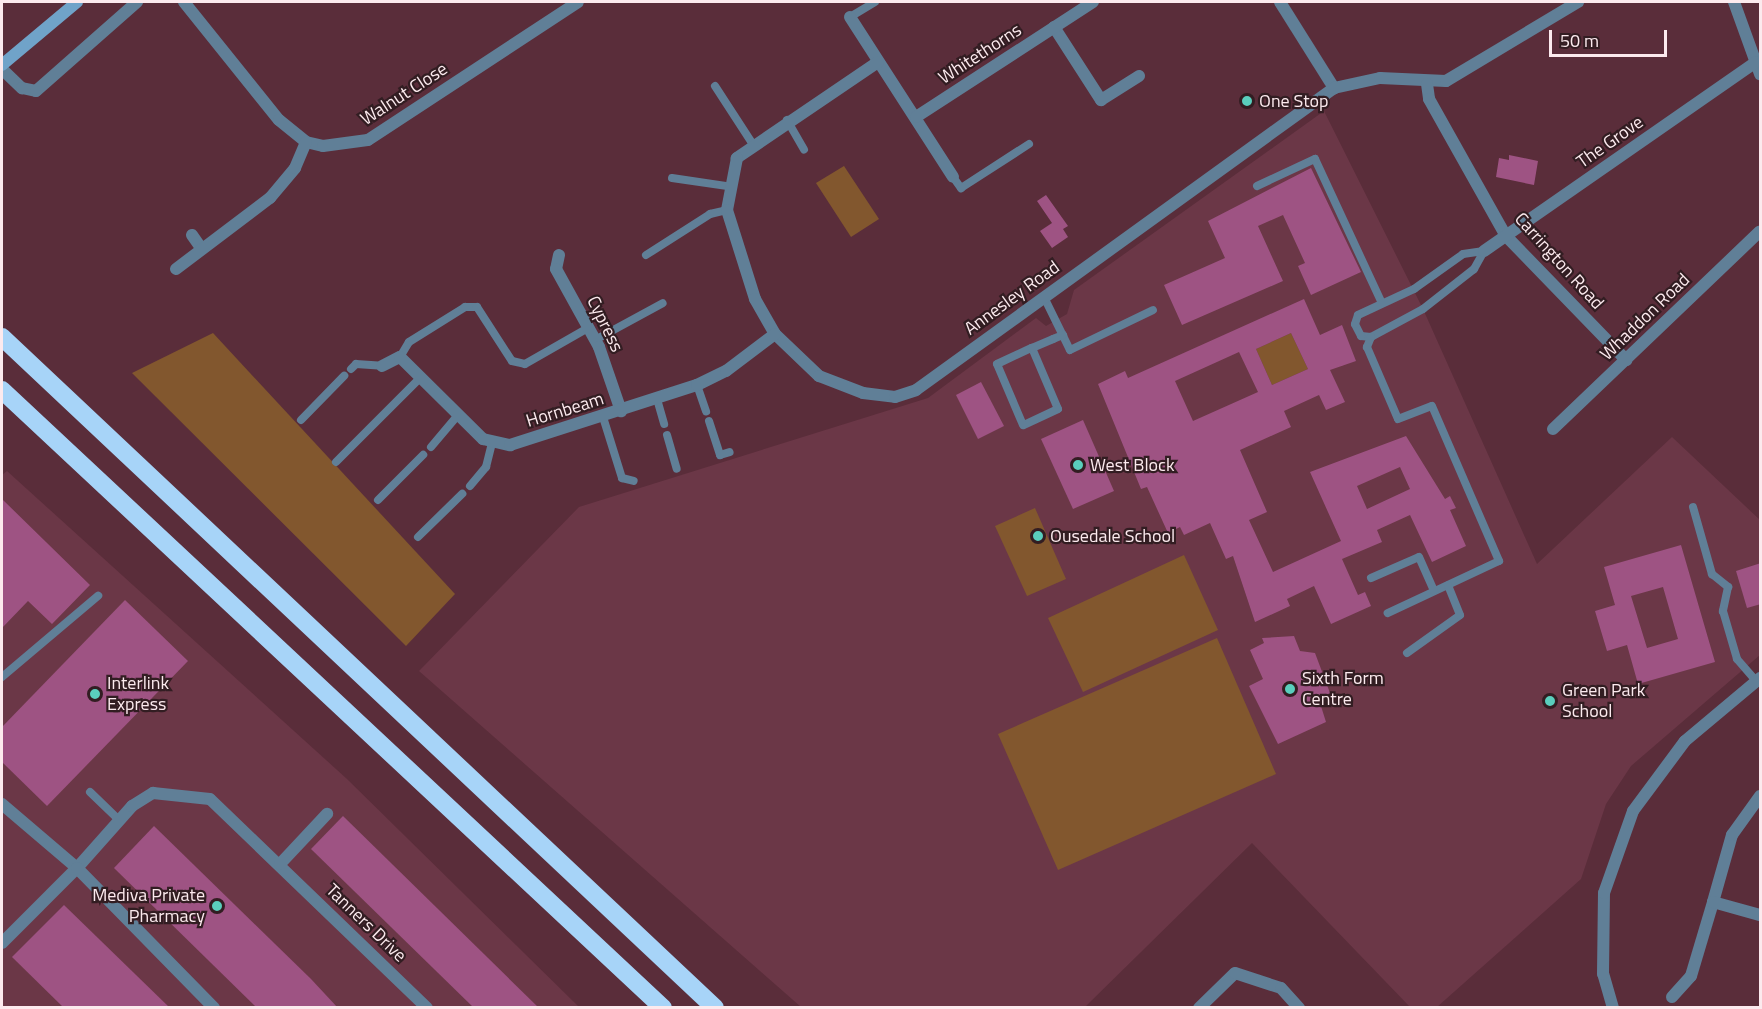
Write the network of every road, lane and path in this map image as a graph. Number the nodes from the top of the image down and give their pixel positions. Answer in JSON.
{"nodes":[{"id":1,"x":77,"y":2,"type":"edge"},
{"id":2,"x":137,"y":2,"type":"edge"},
{"id":3,"x":184,"y":2,"type":"edge"},
{"id":4,"x":578,"y":2,"type":"edge"},
{"id":5,"x":875,"y":2,"type":"edge"},
{"id":6,"x":1093,"y":2,"type":"edge"},
{"id":7,"x":1281,"y":2,"type":"edge"},
{"id":8,"x":1578,"y":2,"type":"edge"},
{"id":9,"x":1734,"y":2,"type":"edge"},
{"id":10,"x":850,"y":17,"type":"joint"},
{"id":11,"x":1054,"y":27,"type":"junction"},
{"id":12,"x":878,"y":63,"type":"junction"},
{"id":13,"x":2,"y":67,"type":"edge"},
{"id":14,"x":1758,"y":68,"type":"edge"},
{"id":15,"x":1139,"y":76,"type":"dead end"},
{"id":16,"x":1427,"y":84,"type":"junction"},
{"id":17,"x":716,"y":86,"type":"dead end"},
{"id":18,"x":1334,"y":88,"type":"junction"},
{"id":19,"x":916,"y":117,"type":"junction"},
{"id":20,"x":787,"y":120,"type":"junction"},
{"id":21,"x":306,"y":142,"type":"junction"},
{"id":22,"x":752,"y":144,"type":"junction"},
{"id":23,"x":1029,"y":144,"type":"dead end"},
{"id":24,"x":804,"y":149,"type":"dead end"},
{"id":25,"x":953,"y":177,"type":"joint"},
{"id":26,"x":672,"y":178,"type":"dead end"},
{"id":27,"x":728,"y":186,"type":"junction"},
{"id":28,"x":1257,"y":186,"type":"dead end"},
{"id":29,"x":727,"y":210,"type":"junction"},
{"id":30,"x":1761,"y":231,"type":"edge"},
{"id":31,"x":192,"y":235,"type":"dead end"},
{"id":32,"x":1506,"y":236,"type":"junction"},
{"id":33,"x":201,"y":248,"type":"junction"},
{"id":34,"x":1484,"y":251,"type":"junction"},
{"id":35,"x":559,"y":255,"type":"dead end"},
{"id":36,"x":646,"y":255,"type":"dead end"},
{"id":37,"x":176,"y":269,"type":"dead end"},
{"id":38,"x":1044,"y":297,"type":"junction"},
{"id":39,"x":1381,"y":301,"type":"junction"},
{"id":40,"x":663,"y":303,"type":"dead end"},
{"id":41,"x":1153,"y":310,"type":"dead end"},
{"id":42,"x":592,"y":334,"type":"junction"},
{"id":43,"x":775,"y":334,"type":"junction"},
{"id":44,"x":1063,"y":335,"type":"junction"},
{"id":45,"x":2,"y":337,"type":"edge"},
{"id":46,"x":1371,"y":337,"type":"junction"},
{"id":47,"x":1032,"y":348,"type":"junction"},
{"id":48,"x":400,"y":357,"type":"junction"},
{"id":49,"x":1626,"y":360,"type":"junction"},
{"id":50,"x":382,"y":366,"type":"joint"},
{"id":51,"x":351,"y":369,"type":"dead end"},
{"id":52,"x":344,"y":376,"type":"dead end"},
{"id":53,"x":420,"y":378,"type":"junction"},
{"id":54,"x":697,"y":385,"type":"junction"},
{"id":55,"x":2,"y":390,"type":"edge"},
{"id":56,"x":657,"y":399,"type":"junction"},
{"id":57,"x":621,"y":411,"type":"junction"},
{"id":58,"x":706,"y":411,"type":"dead end"},
{"id":59,"x":459,"y":415,"type":"junction"},
{"id":60,"x":603,"y":417,"type":"junction"},
{"id":61,"x":301,"y":420,"type":"dead end"},
{"id":62,"x":709,"y":422,"type":"dead end"},
{"id":63,"x":664,"y":424,"type":"dead end"},
{"id":64,"x":1553,"y":429,"type":"dead end"},
{"id":65,"x":667,"y":435,"type":"dead end"},
{"id":66,"x":492,"y":443,"type":"junction"},
{"id":67,"x":431,"y":447,"type":"dead end"},
{"id":68,"x":730,"y":452,"type":"dead end"},
{"id":69,"x":423,"y":455,"type":"dead end"},
{"id":70,"x":336,"y":462,"type":"dead end"},
{"id":71,"x":677,"y":469,"type":"dead end"},
{"id":72,"x":634,"y":481,"type":"dead end"},
{"id":73,"x":471,"y":486,"type":"dead end"},
{"id":74,"x":462,"y":494,"type":"dead end"},
{"id":75,"x":378,"y":500,"type":"dead end"},
{"id":76,"x":1693,"y":507,"type":"dead end"},
{"id":77,"x":418,"y":537,"type":"dead end"},
{"id":78,"x":1371,"y":578,"type":"dead end"},
{"id":79,"x":1448,"y":585,"type":"junction"},
{"id":80,"x":1434,"y":591,"type":"junction"},
{"id":81,"x":98,"y":596,"type":"dead end"},
{"id":82,"x":1388,"y":614,"type":"dead end"},
{"id":83,"x":1407,"y":653,"type":"dead end"},
{"id":84,"x":2,"y":677,"type":"edge"},
{"id":85,"x":1758,"y":679,"type":"edge"},
{"id":86,"x":90,"y":792,"type":"dead end"},
{"id":87,"x":1761,"y":796,"type":"edge"},
{"id":88,"x":2,"y":804,"type":"edge"},
{"id":89,"x":327,"y":814,"type":"dead end"},
{"id":90,"x":120,"y":821,"type":"junction"},
{"id":91,"x":280,"y":864,"type":"junction"},
{"id":92,"x":77,"y":867,"type":"junction"},
{"id":93,"x":1713,"y":902,"type":"junction"},
{"id":94,"x":1761,"y":915,"type":"edge"},
{"id":95,"x":2,"y":943,"type":"edge"},
{"id":96,"x":1672,"y":997,"type":"dead end"},
{"id":97,"x":214,"y":1008,"type":"edge"},
{"id":98,"x":427,"y":1008,"type":"edge"},
{"id":99,"x":663,"y":1008,"type":"edge"},
{"id":100,"x":715,"y":1008,"type":"edge"},
{"id":101,"x":1199,"y":1008,"type":"edge"},
{"id":102,"x":1299,"y":1008,"type":"edge"},
{"id":103,"x":1613,"y":1008,"type":"edge"}],
"edges":[{"from":1,"to":13,"type":"street"},
{"from":2,"to":13,"type":"street"},
{"from":3,"to":21,"type":"street"},
{"from":4,"to":21,"type":"street","name":"Walnut Close"},
{"from":5,"to":10,"type":"lane"},
{"from":6,"to":11,"type":"street","name":"Whitethorns"},
{"from":7,"to":18,"type":"street"},
{"from":8,"to":16,"type":"street","name":"Annesley Road"},
{"from":9,"to":14,"type":"street"},
{"from":10,"to":12,"type":"street"},
{"from":11,"to":15,"type":"street"},
{"from":11,"to":19,"type":"street","name":"Whitethorns"},
{"from":12,"to":19,"type":"street"},
{"from":12,"to":20,"type":"street","name":"Annesley Road"},
{"from":14,"to":32,"type":"street","name":"The Grove"},
{"from":16,"to":18,"type":"street","name":"Annesley Road"},
{"from":16,"to":32,"type":"street","name":"Carrington Road"},
{"from":17,"to":22,"type":"lane"},
{"from":18,"to":38,"type":"street","name":"Annesley Road"},
{"from":19,"to":25,"type":"street"},
{"from":20,"to":22,"type":"street","name":"Annesley Road"},
{"from":20,"to":24,"type":"lane"},
{"from":21,"to":33,"type":"street"},
{"from":22,"to":27,"type":"street","name":"Annesley Road"},
{"from":23,"to":25,"type":"lane"},
{"from":26,"to":27,"type":"lane"},
{"from":27,"to":29,"type":"street","name":"Annesley Road"},
{"from":28,"to":39,"type":"lane"},
{"from":29,"to":36,"type":"lane"},
{"from":29,"to":43,"type":"street","name":"Annesley Road"},
{"from":30,"to":49,"type":"street","name":"Whaddon Road"},
{"from":31,"to":33,"type":"street"},
{"from":32,"to":34,"type":"street","name":"The Grove"},
{"from":32,"to":49,"type":"street","name":"Carrington Road"},
{"from":33,"to":37,"type":"street"},
{"from":34,"to":39,"type":"lane"},
{"from":34,"to":46,"type":"lane"},
{"from":35,"to":42,"type":"street","name":"Cypress"},
{"from":38,"to":43,"type":"street","name":"Annesley Road"},
{"from":38,"to":44,"type":"lane"},
{"from":39,"to":46,"type":"lane"},
{"from":40,"to":42,"type":"lane"},
{"from":41,"to":44,"type":"lane"},
{"from":42,"to":48,"type":"lane"},
{"from":42,"to":57,"type":"street","name":"Cypress"},
{"from":43,"to":54,"type":"street","name":"Hornbeam"},
{"from":44,"to":47,"type":"lane"},
{"from":45,"to":100,"type":"highway"},
{"from":46,"to":79,"type":"lane"},
{"from":47,"to":47,"type":"lane"},
{"from":48,"to":50,"type":"street"},
{"from":48,"to":53,"type":"street"},
{"from":49,"to":64,"type":"street","name":"Whaddon Road"},
{"from":50,"to":51,"type":"lane"},
{"from":52,"to":61,"type":"lane"},
{"from":53,"to":59,"type":"street"},
{"from":53,"to":70,"type":"lane"},
{"from":54,"to":56,"type":"street","name":"Hornbeam"},
{"from":54,"to":58,"type":"lane"},
{"from":55,"to":99,"type":"highway"},
{"from":56,"to":57,"type":"street","name":"Hornbeam"},
{"from":56,"to":63,"type":"lane"},
{"from":57,"to":60,"type":"street","name":"Hornbeam"},
{"from":59,"to":66,"type":"street"},
{"from":59,"to":67,"type":"lane"},
{"from":60,"to":66,"type":"street","name":"Hornbeam"},
{"from":60,"to":72,"type":"lane"},
{"from":62,"to":68,"type":"lane"},
{"from":65,"to":71,"type":"lane"},
{"from":66,"to":73,"type":"lane"},
{"from":69,"to":75,"type":"lane"},
{"from":74,"to":77,"type":"lane"},
{"from":76,"to":85,"type":"lane"},
{"from":78,"to":80,"type":"lane"},
{"from":79,"to":80,"type":"lane"},
{"from":79,"to":83,"type":"lane"},
{"from":80,"to":82,"type":"lane"},
{"from":81,"to":84,"type":"lane"},
{"from":85,"to":103,"type":"street"},
{"from":86,"to":90,"type":"lane"},
{"from":87,"to":93,"type":"street"},
{"from":88,"to":92,"type":"street"},
{"from":89,"to":91,"type":"street"},
{"from":90,"to":91,"type":"street","name":"Tanners Drive"},
{"from":90,"to":92,"type":"street","name":"Tanners Drive"},
{"from":91,"to":98,"type":"street","name":"Tanners Drive"},
{"from":92,"to":95,"type":"street","name":"Tanners Drive"},
{"from":92,"to":97,"type":"street"},
{"from":93,"to":94,"type":"street"},
{"from":93,"to":96,"type":"street"},
{"from":101,"to":102,"type":"street"}]}
